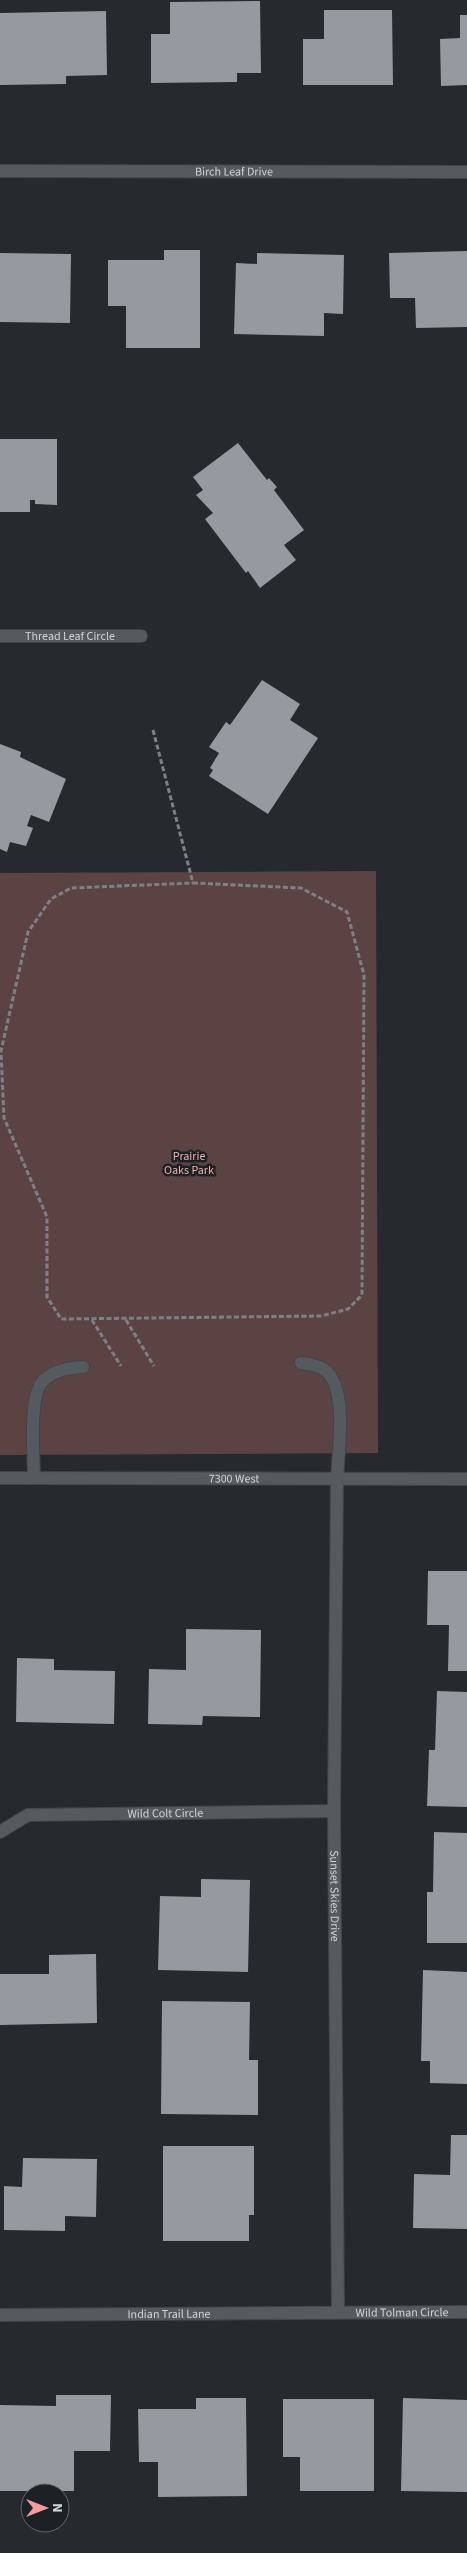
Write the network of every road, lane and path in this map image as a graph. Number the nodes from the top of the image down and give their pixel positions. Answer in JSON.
{"nodes":[{"id":1,"x":0,"y":170,"type":"edge"},
{"id":2,"x":467,"y":172,"type":"edge"},
{"id":3,"x":0,"y":636,"type":"edge"},
{"id":4,"x":141,"y":636,"type":"dead end"},
{"id":5,"x":153,"y":730,"type":"dead end"},
{"id":6,"x":193,"y":882,"type":"junction"},
{"id":7,"x":92,"y":1319,"type":"junction"},
{"id":8,"x":126,"y":1319,"type":"junction"},
{"id":9,"x":301,"y":1362,"type":"dead end"},
{"id":10,"x":121,"y":1366,"type":"dead end"},
{"id":11,"x":154,"y":1366,"type":"dead end"},
{"id":12,"x":83,"y":1367,"type":"dead end"},
{"id":13,"x":0,"y":1478,"type":"edge"},
{"id":14,"x":34,"y":1478,"type":"junction"},
{"id":15,"x":467,"y":1479,"type":"edge"},
{"id":16,"x":337,"y":1480,"type":"junction"},
{"id":17,"x":334,"y":1811,"type":"junction"},
{"id":18,"x":0,"y":1832,"type":"edge"},
{"id":19,"x":338,"y":2312,"type":"junction"},
{"id":20,"x":467,"y":2312,"type":"edge"},
{"id":21,"x":0,"y":2315,"type":"edge"}],
"edges":[{"from":1,"to":2,"type":"street","name":"Birch Leaf Drive"},
{"from":3,"to":4,"type":"street","name":"Thread Leaf Circle"},
{"from":5,"to":6,"type":"path"},
{"from":6,"to":7,"type":"path"},
{"from":6,"to":8,"type":"path"},
{"from":7,"to":8,"type":"path"},
{"from":7,"to":10,"type":"path"},
{"from":8,"to":11,"type":"path"},
{"from":9,"to":16,"type":"street","name":"Sunset Skies Drive"},
{"from":12,"to":14,"type":"street"},
{"from":13,"to":14,"type":"street","name":"7300 West"},
{"from":14,"to":16,"type":"street","name":"7300 West"},
{"from":15,"to":16,"type":"street","name":"7300 West"},
{"from":16,"to":17,"type":"street","name":"Sunset Skies Drive"},
{"from":17,"to":18,"type":"street","name":"Wild Colt Circle"},
{"from":17,"to":19,"type":"street","name":"Sunset Skies Drive"},
{"from":19,"to":20,"type":"street","name":"Wild Tolman Circle"},
{"from":19,"to":21,"type":"street","name":"Indian Trail Lane"}]}
